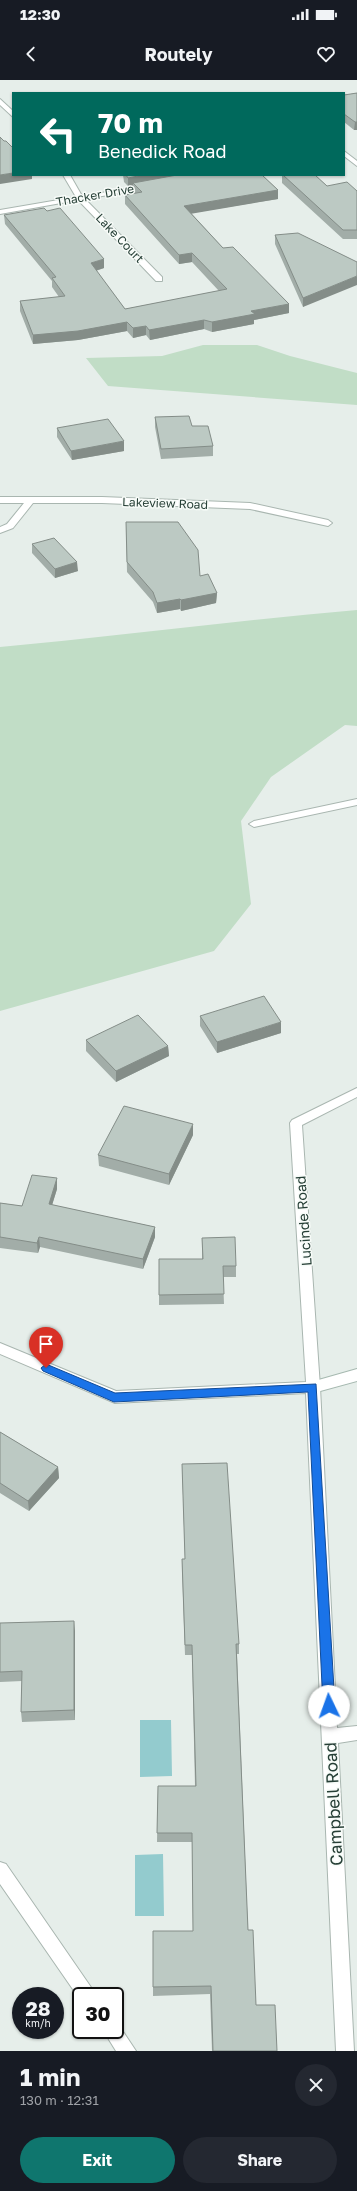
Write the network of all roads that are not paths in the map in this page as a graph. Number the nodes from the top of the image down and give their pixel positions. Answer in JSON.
{"nodes":[{"id":1,"x":0,"y":101,"type":"edge"},
{"id":2,"x":12,"y":114,"type":"edge"},
{"id":3,"x":357,"y":151,"type":"edge"},
{"id":4,"x":345,"y":153,"type":"edge"},
{"id":5,"x":345,"y":154,"type":"edge"},
{"id":6,"x":357,"y":164,"type":"edge"},
{"id":7,"x":67,"y":176,"type":"edge"},
{"id":8,"x":157,"y":185,"type":"edge"},
{"id":9,"x":80,"y":198,"type":"junction"},
{"id":10,"x":0,"y":212,"type":"edge"},
{"id":11,"x":159,"y":279,"type":"dead end"},
{"id":12,"x":0,"y":500,"type":"edge"},
{"id":13,"x":30,"y":502,"type":"junction"},
{"id":14,"x":328,"y":523,"type":"dead end"},
{"id":15,"x":0,"y":530,"type":"edge"},
{"id":16,"x":357,"y":802,"type":"edge"},
{"id":17,"x":254,"y":824,"type":"dead end"},
{"id":18,"x":357,"y":1092,"type":"edge"},
{"id":19,"x":0,"y":1348,"type":"edge"},
{"id":20,"x":357,"y":1375,"type":"edge"},
{"id":21,"x":313,"y":1387,"type":"junction"},
{"id":22,"x":357,"y":1733,"type":"edge"},
{"id":23,"x":330,"y":1736,"type":"junction"},
{"id":24,"x":0,"y":1870,"type":"edge"},
{"id":25,"x":82,"y":1987,"type":"edge"},
{"id":26,"x":118,"y":2039,"type":"edge"},
{"id":27,"x":126,"y":2051,"type":"edge"},
{"id":28,"x":345,"y":2051,"type":"edge"}],
"edges":[{"from":1,"to":2,"type":"street"},
{"from":3,"to":4,"type":"street"},
{"from":5,"to":6,"type":"street"},
{"from":7,"to":9,"type":"street","name":"Lake Court"},
{"from":8,"to":9,"type":"street","name":"Thacker Drive"},
{"from":9,"to":10,"type":"street","name":"Thacker Drive"},
{"from":9,"to":11,"type":"street","name":"Lake Court"},
{"from":12,"to":13,"type":"street","name":"Lakeview Road"},
{"from":13,"to":14,"type":"street","name":"Lakeview Road"},
{"from":13,"to":15,"type":"street"},
{"from":16,"to":17,"type":"street"},
{"from":18,"to":21,"type":"street","name":"Lucinde Road"},
{"from":19,"to":21,"type":"street"},
{"from":20,"to":21,"type":"street"},
{"from":21,"to":23,"type":"street","name":"Campbell Road"},
{"from":22,"to":23,"type":"street"},
{"from":23,"to":28,"type":"street","name":"Campbell Road"},
{"from":24,"to":25,"type":"street"},
{"from":26,"to":27,"type":"street"}]}
